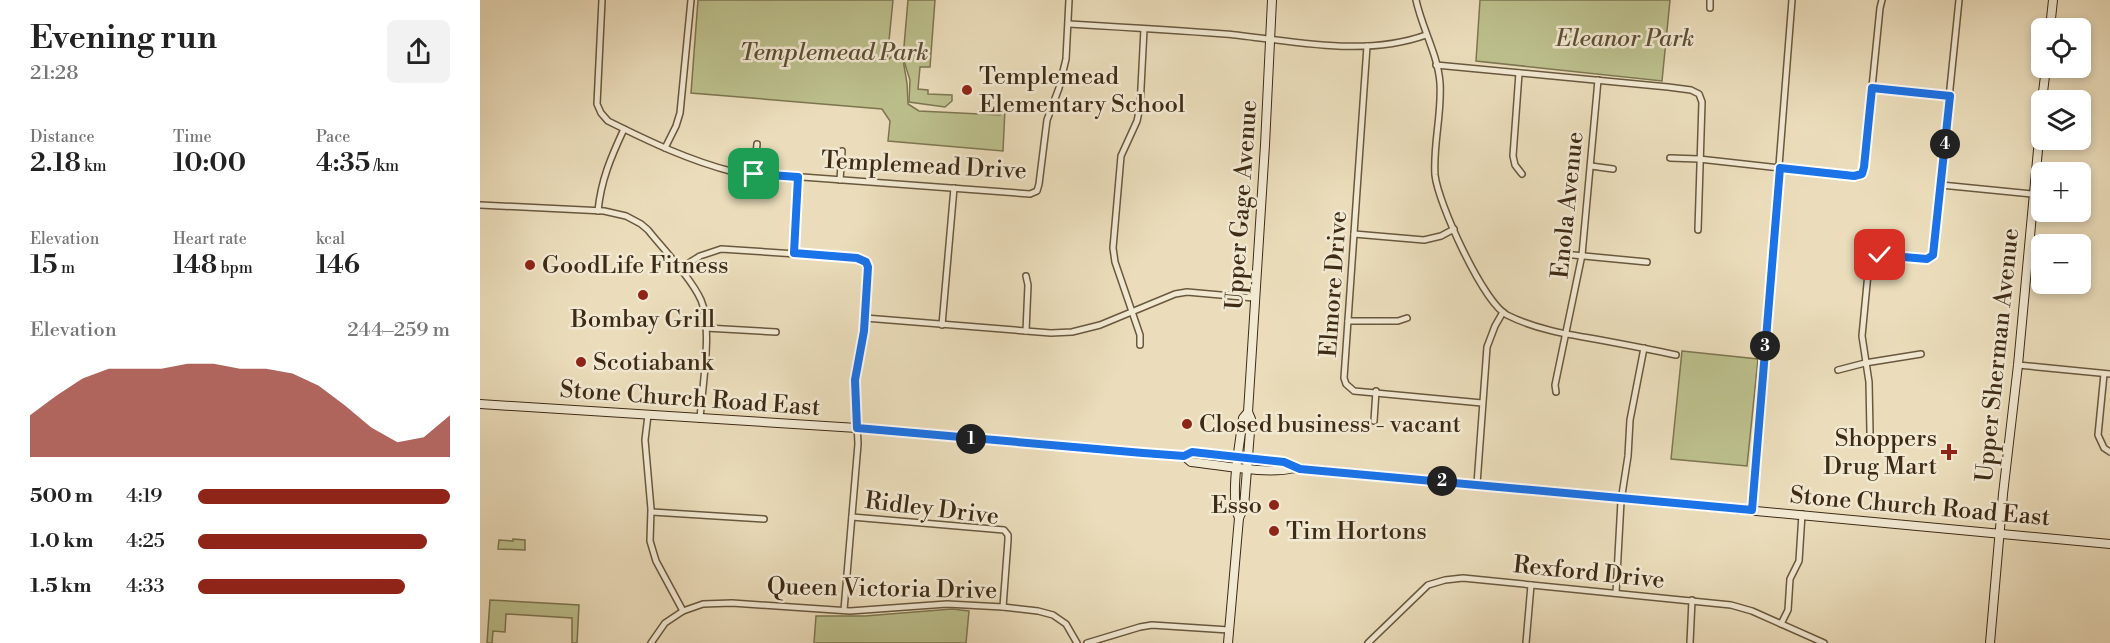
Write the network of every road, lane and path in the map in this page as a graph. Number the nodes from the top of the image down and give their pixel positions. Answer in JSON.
{"nodes":[{"id":1,"x":602,"y":0,"type":"edge"},
{"id":2,"x":691,"y":0,"type":"edge"},
{"id":3,"x":1069,"y":0,"type":"edge"},
{"id":4,"x":1272,"y":0,"type":"edge"},
{"id":5,"x":1416,"y":0,"type":"edge"},
{"id":6,"x":1710,"y":0,"type":"edge"},
{"id":7,"x":1792,"y":0,"type":"edge"},
{"id":8,"x":1882,"y":0,"type":"edge"},
{"id":9,"x":1959,"y":0,"type":"edge"},
{"id":10,"x":2053,"y":0,"type":"edge"},
{"id":11,"x":1710,"y":8,"type":"dead end"},
{"id":12,"x":2051,"y":18,"type":"edge"},
{"id":13,"x":1069,"y":24,"type":"junction"},
{"id":14,"x":1144,"y":29,"type":"junction"},
{"id":15,"x":1426,"y":35,"type":"junction"},
{"id":16,"x":1270,"y":39,"type":"junction"},
{"id":17,"x":1367,"y":46,"type":"junction"},
{"id":18,"x":1436,"y":65,"type":"junction"},
{"id":19,"x":1519,"y":73,"type":"junction"},
{"id":20,"x":1598,"y":80,"type":"junction"},
{"id":21,"x":1872,"y":88,"type":"junction"},
{"id":22,"x":1950,"y":96,"type":"junction"},
{"id":23,"x":624,"y":129,"type":"junction"},
{"id":24,"x":757,"y":144,"type":"dead end"},
{"id":25,"x":665,"y":148,"type":"junction"},
{"id":26,"x":842,"y":151,"type":"dead end"},
{"id":27,"x":1670,"y":158,"type":"dead end"},
{"id":28,"x":1699,"y":159,"type":"junction"},
{"id":29,"x":1591,"y":166,"type":"junction"},
{"id":30,"x":1780,"y":168,"type":"junction"},
{"id":31,"x":1613,"y":169,"type":"dead end"},
{"id":32,"x":754,"y":174,"type":"junction"},
{"id":33,"x":1521,"y":174,"type":"dead end"},
{"id":34,"x":798,"y":177,"type":"junction"},
{"id":35,"x":840,"y":180,"type":"junction"},
{"id":36,"x":1941,"y":185,"type":"junction"},
{"id":37,"x":954,"y":188,"type":"junction"},
{"id":38,"x":2031,"y":194,"type":"edge"},
{"id":39,"x":480,"y":205,"type":"edge"},
{"id":40,"x":2031,"y":206,"type":"edge"},
{"id":41,"x":598,"y":211,"type":"junction"},
{"id":42,"x":1454,"y":229,"type":"junction"},
{"id":43,"x":1698,"y":230,"type":"dead end"},
{"id":44,"x":1354,"y":234,"type":"junction"},
{"id":45,"x":794,"y":253,"type":"junction"},
{"id":46,"x":1563,"y":254,"type":"dead end"},
{"id":47,"x":1582,"y":255,"type":"junction"},
{"id":48,"x":1647,"y":262,"type":"dead end"},
{"id":49,"x":679,"y":269,"type":"junction"},
{"id":50,"x":1026,"y":276,"type":"dead end"},
{"id":51,"x":1254,"y":298,"type":"junction"},
{"id":52,"x":1132,"y":312,"type":"junction"},
{"id":53,"x":1503,"y":312,"type":"junction"},
{"id":54,"x":865,"y":318,"type":"junction"},
{"id":55,"x":1407,"y":318,"type":"dead end"},
{"id":56,"x":1348,"y":321,"type":"junction"},
{"id":57,"x":942,"y":325,"type":"junction"},
{"id":58,"x":706,"y":328,"type":"junction"},
{"id":59,"x":1026,"y":331,"type":"junction"},
{"id":60,"x":776,"y":332,"type":"dead end"},
{"id":61,"x":1566,"y":334,"type":"junction"},
{"id":62,"x":1140,"y":345,"type":"dead end"},
{"id":63,"x":1644,"y":348,"type":"junction"},
{"id":64,"x":1921,"y":354,"type":"dead end"},
{"id":65,"x":1676,"y":355,"type":"dead end"},
{"id":66,"x":1865,"y":363,"type":"junction"},
{"id":67,"x":2018,"y":365,"type":"junction"},
{"id":68,"x":1838,"y":370,"type":"dead end"},
{"id":69,"x":2107,"y":374,"type":"edge"},
{"id":70,"x":1376,"y":392,"type":"junction"},
{"id":71,"x":1556,"y":392,"type":"dead end"},
{"id":72,"x":1482,"y":403,"type":"junction"},
{"id":73,"x":480,"y":404,"type":"edge"},
{"id":74,"x":1248,"y":412,"type":"junction"},
{"id":75,"x":648,"y":415,"type":"junction"},
{"id":76,"x":700,"y":419,"type":"junction"},
{"id":77,"x":1374,"y":421,"type":"dead end"},
{"id":78,"x":857,"y":428,"type":"junction"},
{"id":79,"x":1870,"y":432,"type":"dead end"},
{"id":80,"x":2110,"y":452,"type":"edge"},
{"id":81,"x":1184,"y":456,"type":"junction"},
{"id":82,"x":1239,"y":457,"type":"junction"},
{"id":83,"x":1248,"y":458,"type":"junction"},
{"id":84,"x":1238,"y":467,"type":"junction"},
{"id":85,"x":1247,"y":468,"type":"junction"},
{"id":86,"x":1295,"y":468,"type":"junction"},
{"id":87,"x":1477,"y":484,"type":"junction"},
{"id":88,"x":1621,"y":498,"type":"junction"},
{"id":89,"x":1752,"y":510,"type":"junction"},
{"id":90,"x":652,"y":512,"type":"junction"},
{"id":91,"x":1802,"y":514,"type":"junction"},
{"id":92,"x":852,"y":517,"type":"junction"},
{"id":93,"x":1239,"y":518,"type":"junction"},
{"id":94,"x":764,"y":519,"type":"dead end"},
{"id":95,"x":2000,"y":532,"type":"junction"},
{"id":96,"x":2110,"y":544,"type":"edge"},
{"id":97,"x":1531,"y":585,"type":"junction"},
{"id":98,"x":1616,"y":593,"type":"junction"},
{"id":99,"x":1692,"y":600,"type":"junction"},
{"id":100,"x":1004,"y":606,"type":"junction"},
{"id":101,"x":844,"y":610,"type":"junction"},
{"id":102,"x":683,"y":611,"type":"junction"},
{"id":103,"x":1781,"y":624,"type":"junction"},
{"id":104,"x":1229,"y":630,"type":"junction"},
{"id":105,"x":651,"y":643,"type":"edge"},
{"id":106,"x":1077,"y":643,"type":"edge"},
{"id":107,"x":1088,"y":643,"type":"edge"},
{"id":108,"x":1228,"y":643,"type":"edge"},
{"id":109,"x":1368,"y":643,"type":"edge"},
{"id":110,"x":1526,"y":643,"type":"edge"},
{"id":111,"x":1690,"y":643,"type":"edge"},
{"id":112,"x":1824,"y":643,"type":"edge"},
{"id":113,"x":1990,"y":643,"type":"edge"}],
"edges":[{"from":1,"to":23,"type":"street","name":"Templemead Drive"},
{"from":2,"to":25,"type":"street"},
{"from":3,"to":13,"type":"street","name":"Templemead Drive"},
{"from":4,"to":16,"type":"main road","name":"Upper Gage Avenue"},
{"from":5,"to":15,"type":"street"},
{"from":6,"to":11,"type":"street"},
{"from":7,"to":30,"type":"street"},
{"from":8,"to":21,"type":"street"},
{"from":9,"to":22,"type":"street"},
{"from":10,"to":12,"type":"main road"},
{"from":13,"to":14,"type":"street"},
{"from":13,"to":37,"type":"street","name":"Templemead Drive"},
{"from":14,"to":16,"type":"street"},
{"from":14,"to":52,"type":"street"},
{"from":15,"to":17,"type":"street"},
{"from":15,"to":18,"type":"street"},
{"from":16,"to":17,"type":"street"},
{"from":16,"to":51,"type":"main road","name":"Upper Gage Avenue"},
{"from":17,"to":44,"type":"street","name":"Elmore Drive"},
{"from":18,"to":19,"type":"street"},
{"from":18,"to":42,"type":"street"},
{"from":19,"to":20,"type":"street"},
{"from":19,"to":33,"type":"street"},
{"from":20,"to":28,"type":"street"},
{"from":20,"to":29,"type":"street","name":"Enola Avenue"},
{"from":21,"to":22,"type":"street"},
{"from":21,"to":30,"type":"street"},
{"from":22,"to":36,"type":"street"},
{"from":23,"to":25,"type":"street","name":"Templemead Drive"},
{"from":23,"to":41,"type":"street"},
{"from":24,"to":32,"type":"street"},
{"from":25,"to":32,"type":"street","name":"Templemead Drive"},
{"from":26,"to":35,"type":"street"},
{"from":27,"to":28,"type":"street"},
{"from":28,"to":30,"type":"street"},
{"from":28,"to":43,"type":"street"},
{"from":29,"to":31,"type":"street"},
{"from":29,"to":47,"type":"street","name":"Enola Avenue"},
{"from":30,"to":89,"type":"street"},
{"from":32,"to":34,"type":"street","name":"Templemead Drive"},
{"from":34,"to":35,"type":"street","name":"Templemead Drive"},
{"from":34,"to":45,"type":"street"},
{"from":35,"to":37,"type":"street","name":"Templemead Drive"},
{"from":36,"to":38,"type":"street"},
{"from":36,"to":66,"type":"street"},
{"from":37,"to":57,"type":"street"},
{"from":39,"to":41,"type":"street"},
{"from":40,"to":67,"type":"main road","name":"Upper Sherman Avenue"},
{"from":41,"to":49,"type":"street"},
{"from":42,"to":44,"type":"street"},
{"from":42,"to":53,"type":"street"},
{"from":44,"to":56,"type":"street","name":"Elmore Drive"},
{"from":45,"to":49,"type":"street"},
{"from":45,"to":54,"type":"street"},
{"from":46,"to":47,"type":"street"},
{"from":47,"to":48,"type":"street"},
{"from":47,"to":61,"type":"street","name":"Enola Avenue"},
{"from":49,"to":58,"type":"street"},
{"from":50,"to":59,"type":"street"},
{"from":51,"to":52,"type":"street"},
{"from":51,"to":74,"type":"main road","name":"Upper Gage Avenue"},
{"from":52,"to":59,"type":"street"},
{"from":52,"to":62,"type":"street"},
{"from":53,"to":61,"type":"street"},
{"from":53,"to":72,"type":"street"},
{"from":54,"to":57,"type":"street"},
{"from":54,"to":78,"type":"street"},
{"from":55,"to":56,"type":"street"},
{"from":56,"to":70,"type":"street","name":"Elmore Drive"},
{"from":57,"to":59,"type":"street"},
{"from":58,"to":60,"type":"street"},
{"from":58,"to":76,"type":"street"},
{"from":61,"to":63,"type":"street"},
{"from":61,"to":71,"type":"street","name":"Enola Avenue"},
{"from":63,"to":65,"type":"street"},
{"from":63,"to":88,"type":"street"},
{"from":64,"to":66,"type":"street"},
{"from":66,"to":68,"type":"street"},
{"from":66,"to":79,"type":"street"},
{"from":67,"to":69,"type":"street"},
{"from":67,"to":95,"type":"main road","name":"Upper Sherman Avenue"},
{"from":69,"to":80,"type":"street"},
{"from":70,"to":72,"type":"street","name":"Elmore Drive"},
{"from":70,"to":77,"type":"street"},
{"from":72,"to":87,"type":"street"},
{"from":73,"to":75,"type":"main road","name":"Stone Church Road East"},
{"from":74,"to":82,"type":"main road","name":"Upper Gage Avenue"},
{"from":74,"to":83,"type":"main road","name":"Upper Gage Avenue"},
{"from":75,"to":76,"type":"main road","name":"Stone Church Road East"},
{"from":75,"to":90,"type":"street"},
{"from":76,"to":78,"type":"main road","name":"Stone Church Road East"},
{"from":78,"to":81,"type":"main road","name":"Stone Church Road East"},
{"from":78,"to":92,"type":"street"},
{"from":81,"to":82,"type":"main road","name":"Stone Church Road East"},
{"from":81,"to":84,"type":"main road","name":"Stone Church Road East"},
{"from":82,"to":83,"type":"main road","name":"Stone Church Road East"},
{"from":82,"to":84,"type":"main road","name":"Upper Gage Avenue"},
{"from":83,"to":85,"type":"main road","name":"Upper Gage Avenue"},
{"from":83,"to":86,"type":"main road","name":"Stone Church Road East"},
{"from":84,"to":85,"type":"main road","name":"Stone Church Road East"},
{"from":84,"to":93,"type":"main road","name":"Upper Gage Avenue"},
{"from":85,"to":86,"type":"main road","name":"Stone Church Road East"},
{"from":85,"to":93,"type":"main road","name":"Upper Gage Avenue"},
{"from":86,"to":87,"type":"main road","name":"Stone Church Road East"},
{"from":87,"to":88,"type":"main road","name":"Stone Church Road East"},
{"from":88,"to":89,"type":"main road","name":"Stone Church Road East"},
{"from":88,"to":98,"type":"street"},
{"from":89,"to":91,"type":"main road","name":"Stone Church Road East"},
{"from":90,"to":94,"type":"street"},
{"from":90,"to":102,"type":"street"},
{"from":91,"to":95,"type":"main road","name":"Stone Church Road East"},
{"from":91,"to":103,"type":"street"},
{"from":92,"to":100,"type":"street","name":"Ridley Drive"},
{"from":92,"to":101,"type":"street"},
{"from":93,"to":104,"type":"main road","name":"Upper Gage Avenue"},
{"from":95,"to":96,"type":"main road","name":"Stone Church Road East"},
{"from":95,"to":113,"type":"main road","name":"Upper Sherman Avenue"},
{"from":97,"to":98,"type":"street","name":"Rexford Drive"},
{"from":97,"to":109,"type":"street","name":"Rexford Drive"},
{"from":97,"to":110,"type":"street"},
{"from":98,"to":99,"type":"street","name":"Rexford Drive"},
{"from":99,"to":103,"type":"street","name":"Rexford Drive"},
{"from":99,"to":111,"type":"street"},
{"from":100,"to":101,"type":"street","name":"Queen Victoria Drive"},
{"from":100,"to":106,"type":"street","name":"Queen Victoria Drive"},
{"from":101,"to":102,"type":"street","name":"Queen Victoria Drive"},
{"from":102,"to":105,"type":"street","name":"Queen Victoria Drive"},
{"from":103,"to":112,"type":"street","name":"Rexford Drive"},
{"from":104,"to":107,"type":"street"},
{"from":104,"to":108,"type":"main road","name":"Upper Gage Avenue"}]}
